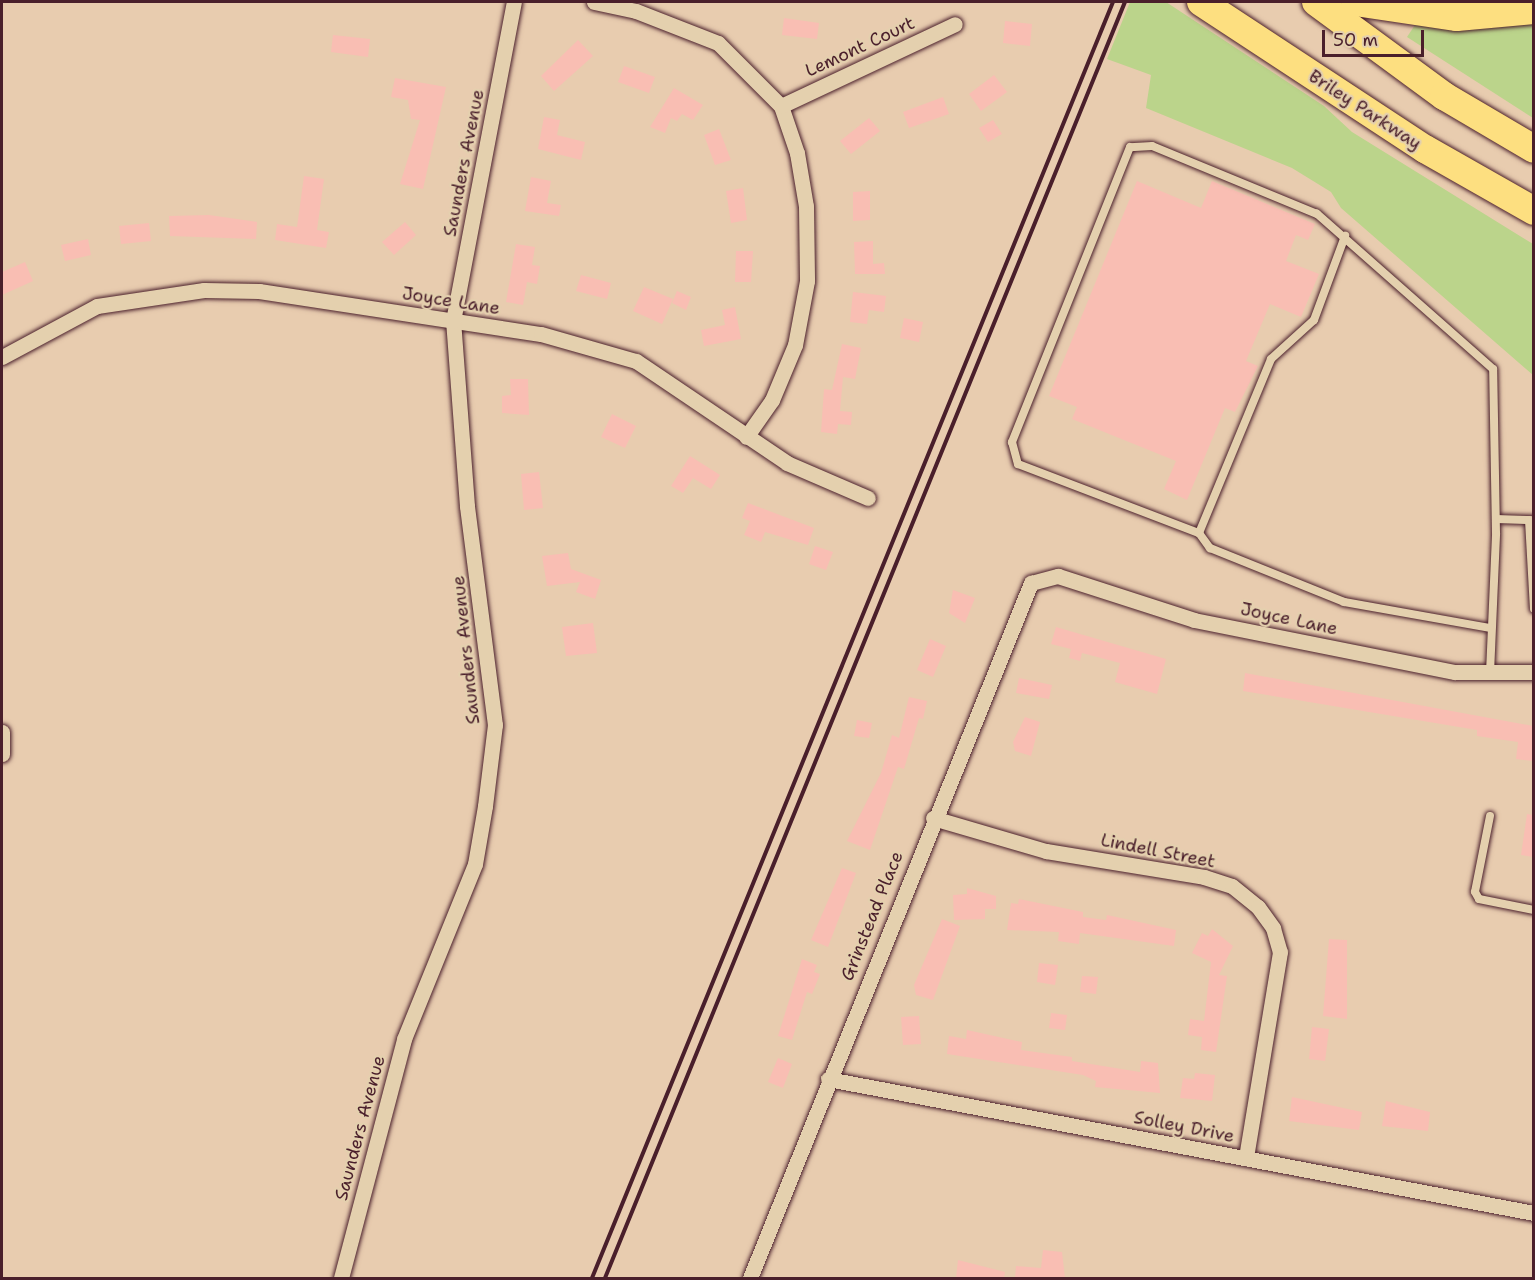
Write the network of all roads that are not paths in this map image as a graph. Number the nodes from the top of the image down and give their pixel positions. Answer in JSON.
{"nodes":[{"id":1,"x":514,"y":2,"type":"edge"},
{"id":2,"x":594,"y":2,"type":"edge"},
{"id":3,"x":1201,"y":2,"type":"edge"},
{"id":4,"x":1316,"y":2,"type":"edge"},
{"id":5,"x":1355,"y":2,"type":"edge"},
{"id":6,"x":1533,"y":10,"type":"edge"},
{"id":7,"x":954,"y":24,"type":"dead end"},
{"id":8,"x":781,"y":106,"type":"junction"},
{"id":9,"x":1533,"y":149,"type":"edge"},
{"id":10,"x":1533,"y":211,"type":"edge"},
{"id":11,"x":1345,"y":236,"type":"junction"},
{"id":12,"x":453,"y":321,"type":"junction"},
{"id":13,"x":2,"y":357,"type":"edge"},
{"id":14,"x":746,"y":437,"type":"junction"},
{"id":15,"x":868,"y":498,"type":"dead end"},
{"id":16,"x":1496,"y":519,"type":"junction"},
{"id":17,"x":1531,"y":520,"type":"edge"},
{"id":18,"x":1199,"y":533,"type":"junction"},
{"id":19,"x":1042,"y":577,"type":"joint"},
{"id":20,"x":1533,"y":609,"type":"edge"},
{"id":21,"x":1490,"y":628,"type":"junction"},
{"id":22,"x":1533,"y":672,"type":"edge"},
{"id":23,"x":1490,"y":673,"type":"junction"},
{"id":24,"x":2,"y":732,"type":"edge"},
{"id":25,"x":2,"y":754,"type":"edge"},
{"id":26,"x":1490,"y":816,"type":"dead end"},
{"id":27,"x":933,"y":818,"type":"junction"},
{"id":28,"x":1533,"y":910,"type":"edge"},
{"id":29,"x":828,"y":1079,"type":"junction"},
{"id":30,"x":1246,"y":1158,"type":"junction"},
{"id":31,"x":1533,"y":1213,"type":"edge"},
{"id":32,"x":340,"y":1278,"type":"edge"},
{"id":33,"x":750,"y":1278,"type":"edge"}],
"edges":[{"from":1,"to":12,"type":"street","name":"Saunders Avenue"},
{"from":2,"to":8,"type":"street"},
{"from":3,"to":10,"type":"highway","name":"Briley Parkway"},
{"from":4,"to":9,"type":"highway"},
{"from":5,"to":6,"type":"highway"},
{"from":7,"to":8,"type":"street","name":"Lemont Court"},
{"from":8,"to":14,"type":"street"},
{"from":11,"to":16,"type":"lane"},
{"from":11,"to":18,"type":"lane"},
{"from":11,"to":18,"type":"lane"},
{"from":12,"to":13,"type":"street","name":"Joyce Lane"},
{"from":12,"to":14,"type":"street","name":"Joyce Lane"},
{"from":12,"to":32,"type":"street","name":"Saunders Avenue"},
{"from":14,"to":15,"type":"street","name":"Joyce Lane"},
{"from":16,"to":17,"type":"lane"},
{"from":16,"to":21,"type":"lane"},
{"from":17,"to":20,"type":"lane"},
{"from":18,"to":21,"type":"lane"},
{"from":19,"to":23,"type":"street","name":"Joyce Lane"},
{"from":19,"to":27,"type":"street","name":"Grinstead Place"},
{"from":21,"to":23,"type":"lane"},
{"from":22,"to":23,"type":"street","name":"Joyce Lane"},
{"from":24,"to":25,"type":"street"},
{"from":26,"to":28,"type":"lane"},
{"from":27,"to":29,"type":"street","name":"Grinstead Place"},
{"from":27,"to":30,"type":"street","name":"Lindell Street"},
{"from":29,"to":30,"type":"street","name":"Solley Drive"},
{"from":29,"to":33,"type":"street","name":"Grinstead Place"},
{"from":30,"to":31,"type":"street","name":"Solley Drive"}]}
